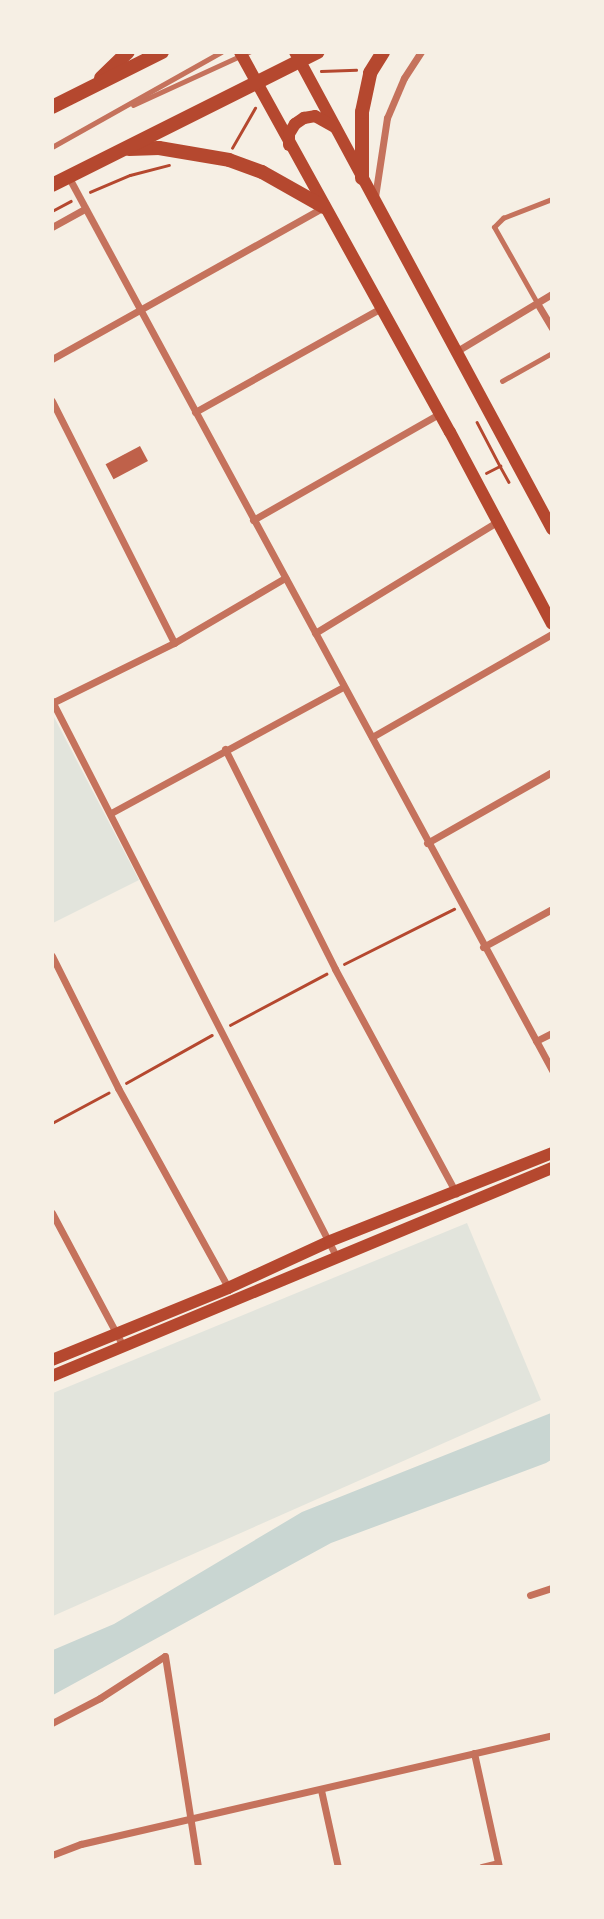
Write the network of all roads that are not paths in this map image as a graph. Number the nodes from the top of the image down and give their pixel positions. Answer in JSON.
{"nodes":[{"id":1,"x":128,"y":52,"type":"edge"},
{"id":2,"x":162,"y":52,"type":"edge"},
{"id":3,"x":221,"y":52,"type":"edge"},
{"id":4,"x":318,"y":52,"type":"edge"},
{"id":5,"x":383,"y":52,"type":"edge"},
{"id":6,"x":421,"y":52,"type":"edge"},
{"id":7,"x":244,"y":54,"type":"edge"},
{"id":8,"x":297,"y":57,"type":"edge"},
{"id":9,"x":255,"y":82,"type":"junction"},
{"id":10,"x":91,"y":88,"type":"junction"},
{"id":11,"x":52,"y":107,"type":"edge"},
{"id":12,"x":107,"y":117,"type":"junction"},
{"id":13,"x":335,"y":127,"type":"junction"},
{"id":14,"x":289,"y":145,"type":"junction"},
{"id":15,"x":52,"y":147,"type":"edge"},
{"id":16,"x":124,"y":149,"type":"junction"},
{"id":17,"x":68,"y":176,"type":"junction"},
{"id":18,"x":362,"y":178,"type":"junction"},
{"id":19,"x":52,"y":185,"type":"edge"},
{"id":20,"x":551,"y":199,"type":"edge"},
{"id":21,"x":375,"y":201,"type":"junction"},
{"id":22,"x":324,"y":207,"type":"junction"},
{"id":23,"x":85,"y":209,"type":"junction"},
{"id":24,"x":52,"y":227,"type":"edge"},
{"id":25,"x":551,"y":294,"type":"edge"},
{"id":26,"x":537,"y":303,"type":"junction"},
{"id":27,"x":381,"y":308,"type":"junction"},
{"id":28,"x":142,"y":311,"type":"junction"},
{"id":29,"x":551,"y":328,"type":"edge"},
{"id":30,"x":457,"y":351,"type":"junction"},
{"id":31,"x":551,"y":353,"type":"edge"},
{"id":32,"x":52,"y":359,"type":"edge"},
{"id":33,"x":502,"y":381,"type":"dead end"},
{"id":34,"x":52,"y":401,"type":"edge"},
{"id":35,"x":195,"y":412,"type":"junction"},
{"id":36,"x":439,"y":414,"type":"junction"},
{"id":37,"x":253,"y":520,"type":"junction"},
{"id":38,"x":497,"y":522,"type":"junction"},
{"id":39,"x":551,"y":529,"type":"edge"},
{"id":40,"x":285,"y":578,"type":"junction"},
{"id":41,"x":551,"y":624,"type":"edge"},
{"id":42,"x":315,"y":633,"type":"junction"},
{"id":43,"x":551,"y":634,"type":"edge"},
{"id":44,"x":174,"y":643,"type":"junction"},
{"id":45,"x":343,"y":687,"type":"junction"},
{"id":46,"x":53,"y":702,"type":"edge"},
{"id":47,"x":372,"y":737,"type":"junction"},
{"id":48,"x":225,"y":750,"type":"junction"},
{"id":49,"x":551,"y":772,"type":"edge"},
{"id":50,"x":111,"y":813,"type":"junction"},
{"id":51,"x":427,"y":843,"type":"junction"},
{"id":52,"x":551,"y":909,"type":"edge"},
{"id":53,"x":483,"y":947,"type":"junction"},
{"id":54,"x":52,"y":956,"type":"edge"},
{"id":55,"x":551,"y":1033,"type":"edge"},
{"id":56,"x":536,"y":1041,"type":"junction"},
{"id":57,"x":551,"y":1070,"type":"edge"},
{"id":58,"x":551,"y":1153,"type":"edge"},
{"id":59,"x":551,"y":1168,"type":"edge"},
{"id":60,"x":454,"y":1190,"type":"junction"},
{"id":61,"x":462,"y":1203,"type":"junction"},
{"id":62,"x":52,"y":1213,"type":"edge"},
{"id":63,"x":330,"y":1241,"type":"junction"},
{"id":64,"x":336,"y":1256,"type":"junction"},
{"id":65,"x":231,"y":1294,"type":"junction"},
{"id":66,"x":116,"y":1333,"type":"junction"},
{"id":67,"x":123,"y":1346,"type":"junction"},
{"id":68,"x":52,"y":1360,"type":"edge"},
{"id":69,"x":52,"y":1376,"type":"edge"},
{"id":70,"x":551,"y":1588,"type":"edge"},
{"id":71,"x":530,"y":1595,"type":"dead end"},
{"id":72,"x":52,"y":1723,"type":"edge"},
{"id":73,"x":551,"y":1735,"type":"edge"},
{"id":74,"x":474,"y":1753,"type":"junction"},
{"id":75,"x":321,"y":1790,"type":"junction"},
{"id":76,"x":190,"y":1818,"type":"junction"},
{"id":77,"x":52,"y":1855,"type":"edge"},
{"id":78,"x":499,"y":1865,"type":"edge"},
{"id":79,"x":198,"y":1867,"type":"edge"},
{"id":80,"x":338,"y":1867,"type":"edge"},
{"id":81,"x":482,"y":1867,"type":"edge"}],
"edges":[{"from":1,"to":10,"type":"main road"},
{"from":2,"to":10,"type":"main road"},
{"from":3,"to":12,"type":"lane"},
{"from":4,"to":8,"type":"main road"},
{"from":5,"to":18,"type":"main road"},
{"from":6,"to":21,"type":"street"},
{"from":7,"to":9,"type":"main road"},
{"from":7,"to":12,"type":"lane"},
{"from":8,"to":9,"type":"main road"},
{"from":8,"to":13,"type":"main road"},
{"from":9,"to":14,"type":"main road"},
{"from":9,"to":16,"type":"main road"},
{"from":10,"to":11,"type":"main road"},
{"from":12,"to":15,"type":"lane"},
{"from":13,"to":14,"type":"main road"},
{"from":13,"to":18,"type":"main road"},
{"from":14,"to":22,"type":"main road"},
{"from":16,"to":17,"type":"main road"},
{"from":16,"to":22,"type":"main road"},
{"from":17,"to":19,"type":"main road"},
{"from":17,"to":23,"type":"street"},
{"from":18,"to":21,"type":"main road"},
{"from":20,"to":26,"type":"lane"},
{"from":21,"to":30,"type":"main road"},
{"from":22,"to":27,"type":"main road"},
{"from":22,"to":28,"type":"street"},
{"from":23,"to":24,"type":"street"},
{"from":23,"to":28,"type":"street"},
{"from":25,"to":26,"type":"street"},
{"from":26,"to":29,"type":"street"},
{"from":26,"to":30,"type":"street"},
{"from":27,"to":35,"type":"street"},
{"from":27,"to":36,"type":"main road"},
{"from":28,"to":32,"type":"street"},
{"from":28,"to":35,"type":"street"},
{"from":30,"to":39,"type":"main road"},
{"from":31,"to":33,"type":"lane"},
{"from":34,"to":44,"type":"street"},
{"from":35,"to":37,"type":"street"},
{"from":36,"to":37,"type":"street"},
{"from":36,"to":38,"type":"main road"},
{"from":37,"to":40,"type":"street"},
{"from":38,"to":41,"type":"main road"},
{"from":38,"to":42,"type":"street"},
{"from":40,"to":42,"type":"street"},
{"from":40,"to":44,"type":"street"},
{"from":42,"to":45,"type":"street"},
{"from":43,"to":47,"type":"street"},
{"from":44,"to":46,"type":"street"},
{"from":45,"to":47,"type":"street"},
{"from":45,"to":48,"type":"street"},
{"from":46,"to":50,"type":"street"},
{"from":47,"to":51,"type":"street"},
{"from":48,"to":50,"type":"street"},
{"from":48,"to":60,"type":"street"},
{"from":49,"to":51,"type":"street"},
{"from":50,"to":63,"type":"street"},
{"from":51,"to":53,"type":"street"},
{"from":52,"to":53,"type":"street"},
{"from":53,"to":56,"type":"street"},
{"from":54,"to":65,"type":"street"},
{"from":55,"to":56,"type":"street"},
{"from":56,"to":57,"type":"street"},
{"from":58,"to":60,"type":"main road"},
{"from":59,"to":61,"type":"main road"},
{"from":60,"to":61,"type":"street"},
{"from":60,"to":63,"type":"main road"},
{"from":61,"to":64,"type":"main road"},
{"from":62,"to":66,"type":"street"},
{"from":63,"to":64,"type":"street"},
{"from":63,"to":65,"type":"main road"},
{"from":64,"to":65,"type":"main road"},
{"from":65,"to":66,"type":"main road"},
{"from":65,"to":67,"type":"main road"},
{"from":66,"to":67,"type":"street"},
{"from":66,"to":68,"type":"main road"},
{"from":67,"to":69,"type":"main road"},
{"from":70,"to":71,"type":"street"},
{"from":72,"to":76,"type":"street"},
{"from":73,"to":74,"type":"street"},
{"from":74,"to":75,"type":"street"},
{"from":74,"to":78,"type":"street"},
{"from":75,"to":76,"type":"street"},
{"from":75,"to":80,"type":"street"},
{"from":76,"to":77,"type":"street"},
{"from":76,"to":79,"type":"street"},
{"from":78,"to":81,"type":"street"}]}
